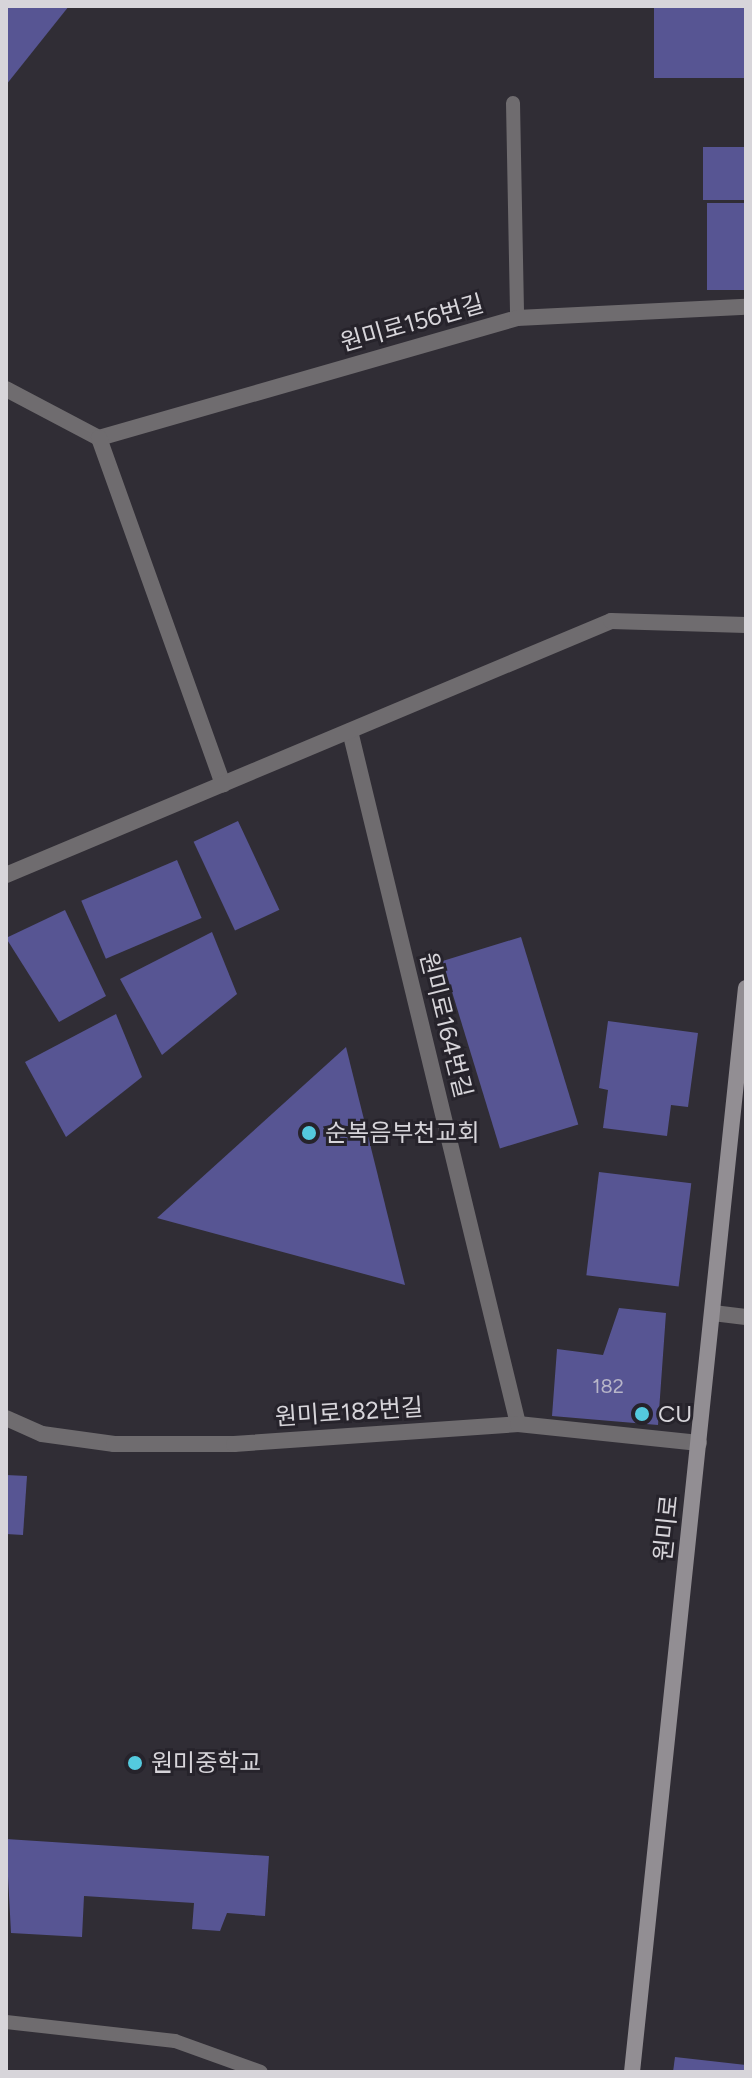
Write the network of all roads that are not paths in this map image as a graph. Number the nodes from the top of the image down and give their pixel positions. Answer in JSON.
{"nodes":[{"id":1,"x":513,"y":103,"type":"dead end"},
{"id":2,"x":746,"y":307,"type":"edge"},
{"id":3,"x":517,"y":318,"type":"junction"},
{"id":4,"x":6,"y":389,"type":"edge"},
{"id":5,"x":99,"y":438,"type":"junction"},
{"id":6,"x":746,"y":625,"type":"edge"},
{"id":7,"x":350,"y":731,"type":"junction"},
{"id":8,"x":223,"y":784,"type":"junction"},
{"id":9,"x":6,"y":875,"type":"edge"},
{"id":10,"x":746,"y":988,"type":"edge"},
{"id":11,"x":713,"y":1313,"type":"junction"},
{"id":12,"x":746,"y":1317,"type":"edge"},
{"id":13,"x":6,"y":1418,"type":"edge"},
{"id":14,"x":518,"y":1424,"type":"junction"},
{"id":15,"x":699,"y":1443,"type":"junction"},
{"id":16,"x":6,"y":2022,"type":"edge"},
{"id":17,"x":261,"y":2072,"type":"edge"},
{"id":18,"x":632,"y":2072,"type":"edge"}],
"edges":[{"from":1,"to":3,"type":"lane"},
{"from":2,"to":3,"type":"street","name":"원미로156번길"},
{"from":3,"to":5,"type":"street","name":"원미로156번길"},
{"from":4,"to":5,"type":"street"},
{"from":5,"to":8,"type":"street"},
{"from":6,"to":7,"type":"street"},
{"from":7,"to":8,"type":"street"},
{"from":7,"to":14,"type":"street","name":"원미로164번길"},
{"from":8,"to":9,"type":"street"},
{"from":10,"to":11,"type":"street","name":"원미로"},
{"from":11,"to":12,"type":"street"},
{"from":11,"to":15,"type":"street","name":"원미로"},
{"from":13,"to":14,"type":"street","name":"원미로182번길"},
{"from":14,"to":15,"type":"street","name":"원미로182번길"},
{"from":15,"to":18,"type":"street","name":"원미로"},
{"from":16,"to":17,"type":"lane"}]}
